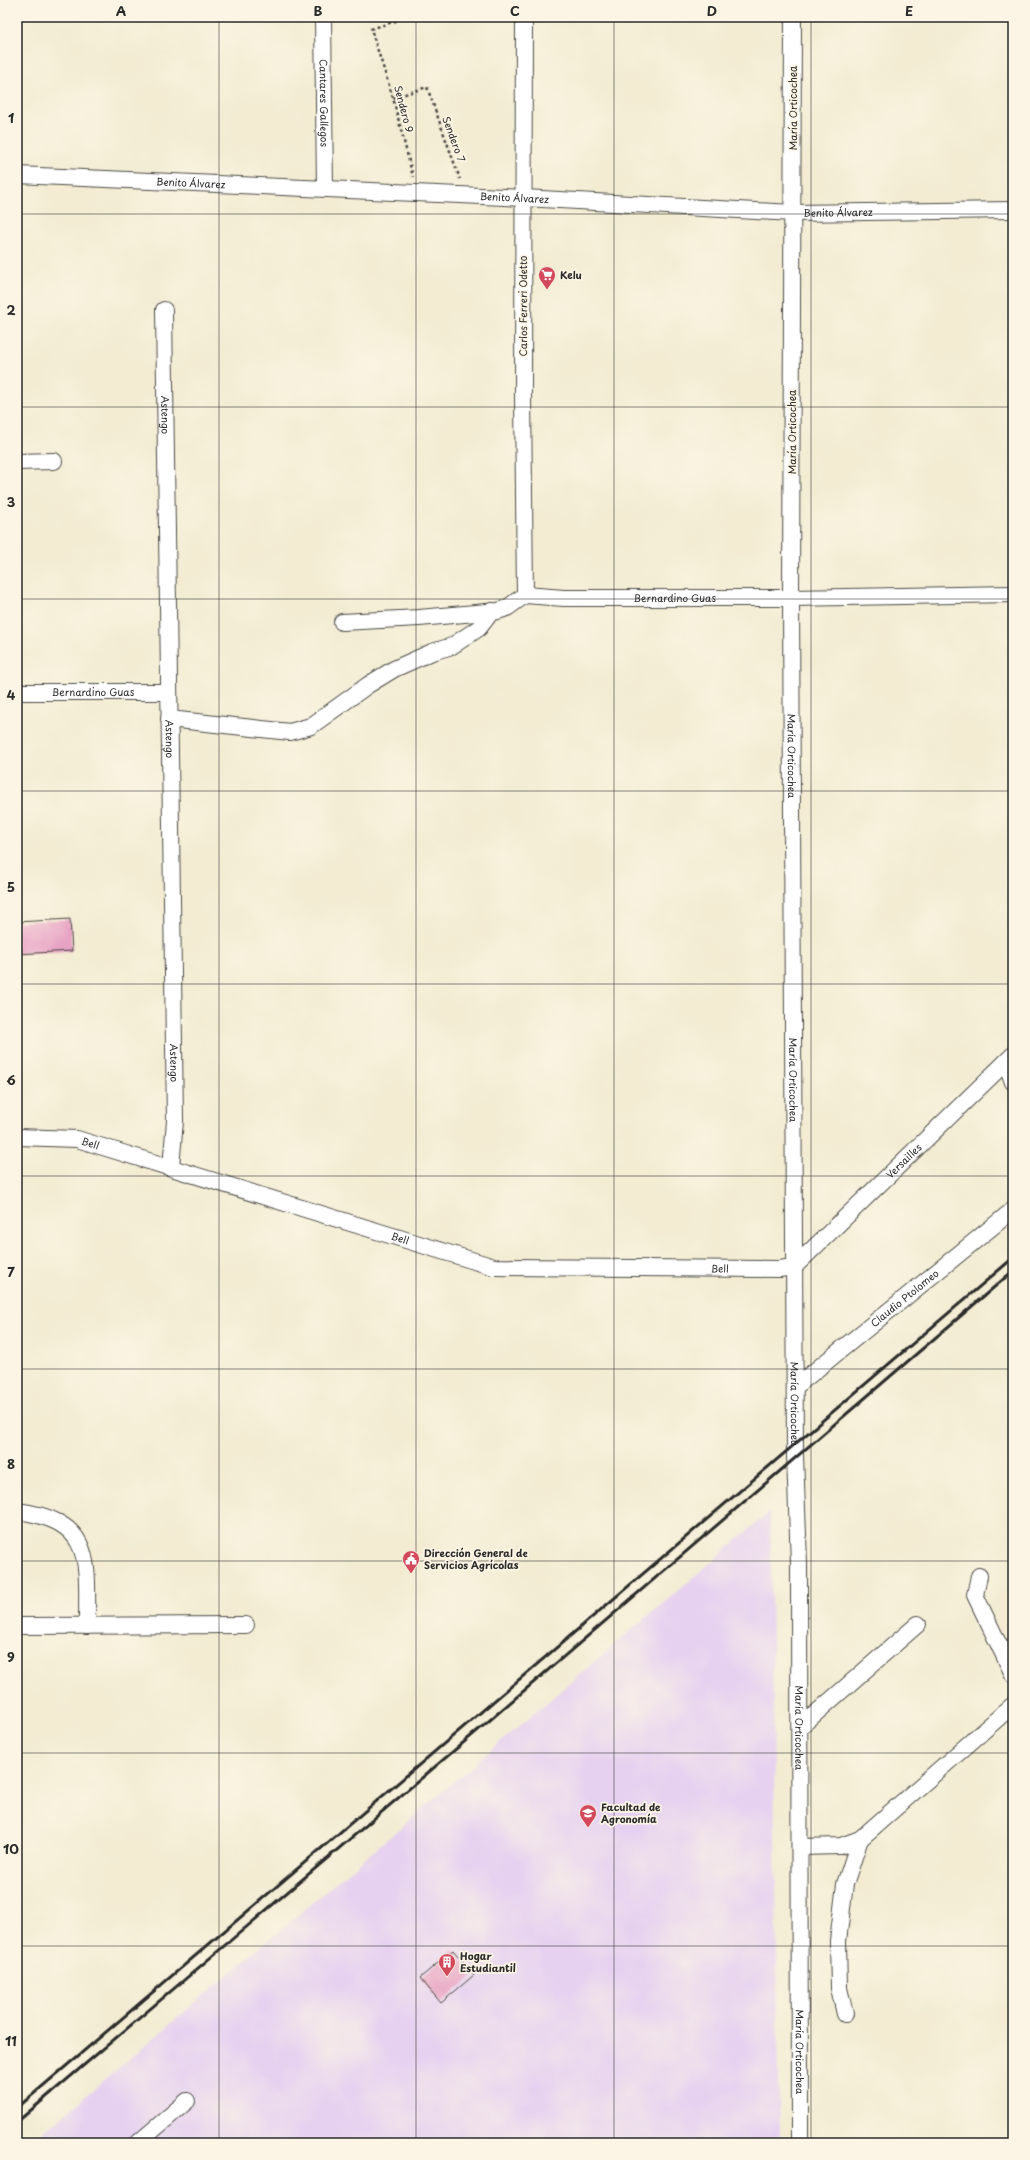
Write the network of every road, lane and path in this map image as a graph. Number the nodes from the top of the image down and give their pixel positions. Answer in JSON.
{"nodes":[{"id":1,"x":323,"y":17,"type":"edge"},
{"id":2,"x":408,"y":17,"type":"edge"},
{"id":3,"x":524,"y":17,"type":"edge"},
{"id":4,"x":793,"y":17,"type":"edge"},
{"id":5,"x":393,"y":98,"type":"junction"},
{"id":6,"x":17,"y":175,"type":"edge"},
{"id":7,"x":325,"y":189,"type":"junction"},
{"id":8,"x":418,"y":194,"type":"junction"},
{"id":9,"x":466,"y":196,"type":"junction"},
{"id":10,"x":524,"y":198,"type":"junction"},
{"id":11,"x":1013,"y":210,"type":"edge"},
{"id":12,"x":792,"y":212,"type":"junction"},
{"id":13,"x":164,"y":310,"type":"dead end"},
{"id":14,"x":54,"y":461,"type":"dead end"},
{"id":15,"x":17,"y":462,"type":"edge"},
{"id":16,"x":1013,"y":594,"type":"edge"},
{"id":17,"x":525,"y":595,"type":"junction"},
{"id":18,"x":791,"y":598,"type":"junction"},
{"id":19,"x":492,"y":611,"type":"junction"},
{"id":20,"x":342,"y":622,"type":"dead end"},
{"id":21,"x":17,"y":692,"type":"edge"},
{"id":22,"x":168,"y":692,"type":"junction"},
{"id":23,"x":169,"y":718,"type":"junction"},
{"id":24,"x":1010,"y":1058,"type":"edge"},
{"id":25,"x":1013,"y":1082,"type":"edge"},
{"id":26,"x":17,"y":1137,"type":"edge"},
{"id":27,"x":171,"y":1167,"type":"junction"},
{"id":28,"x":1013,"y":1210,"type":"edge"},
{"id":29,"x":794,"y":1267,"type":"junction"},
{"id":30,"x":795,"y":1387,"type":"junction"},
{"id":31,"x":17,"y":1511,"type":"edge"},
{"id":32,"x":979,"y":1576,"type":"dead end"},
{"id":33,"x":918,"y":1624,"type":"dead end"},
{"id":34,"x":246,"y":1625,"type":"dead end"},
{"id":35,"x":17,"y":1626,"type":"edge"},
{"id":36,"x":87,"y":1626,"type":"junction"},
{"id":37,"x":1013,"y":1674,"type":"edge"},
{"id":38,"x":1013,"y":1705,"type":"edge"},
{"id":39,"x":800,"y":1727,"type":"junction"},
{"id":40,"x":860,"y":1839,"type":"junction"},
{"id":41,"x":800,"y":1847,"type":"junction"},
{"id":42,"x":844,"y":2014,"type":"dead end"},
{"id":43,"x":187,"y":2101,"type":"dead end"},
{"id":44,"x":138,"y":2143,"type":"edge"},
{"id":45,"x":800,"y":2143,"type":"edge"}],
"edges":[{"from":1,"to":7,"type":"street","name":"Cantares Gallegos"},
{"from":2,"to":5,"type":"path","name":"Sendero 9"},
{"from":3,"to":10,"type":"street","name":"Carlos Ferreri Odetto"},
{"from":4,"to":12,"type":"street","name":"María Orticochea"},
{"from":5,"to":8,"type":"path","name":"Sendero 9"},
{"from":5,"to":9,"type":"path","name":"Sendero 7"},
{"from":6,"to":7,"type":"street","name":"Benito Álvarez"},
{"from":7,"to":8,"type":"street","name":"Benito Álvarez"},
{"from":8,"to":9,"type":"street","name":"Benito Álvarez"},
{"from":9,"to":10,"type":"street","name":"Benito Álvarez"},
{"from":10,"to":12,"type":"street","name":"Benito Álvarez"},
{"from":10,"to":17,"type":"street","name":"Carlos Ferreri Odetto"},
{"from":11,"to":12,"type":"street","name":"Benito Álvarez"},
{"from":12,"to":18,"type":"street","name":"María Orticochea"},
{"from":13,"to":22,"type":"street","name":"Astengo"},
{"from":14,"to":15,"type":"street"},
{"from":16,"to":18,"type":"street","name":"Bernardino Guas"},
{"from":17,"to":18,"type":"street","name":"Bernardino Guas"},
{"from":17,"to":19,"type":"street"},
{"from":18,"to":29,"type":"street","name":"María Orticochea"},
{"from":19,"to":20,"type":"street"},
{"from":19,"to":23,"type":"street"},
{"from":21,"to":22,"type":"street","name":"Bernardino Guas"},
{"from":22,"to":23,"type":"street","name":"Astengo"},
{"from":23,"to":27,"type":"street","name":"Astengo"},
{"from":24,"to":25,"type":"street"},
{"from":24,"to":29,"type":"street","name":"Versailles"},
{"from":26,"to":27,"type":"street","name":"Bell"},
{"from":27,"to":29,"type":"street","name":"Bell"},
{"from":28,"to":30,"type":"street","name":"Claudio Ptolomeo"},
{"from":29,"to":30,"type":"street","name":"María Orticochea"},
{"from":30,"to":39,"type":"street","name":"María Orticochea"},
{"from":31,"to":36,"type":"street"},
{"from":32,"to":37,"type":"street"},
{"from":33,"to":39,"type":"street"},
{"from":34,"to":36,"type":"street"},
{"from":35,"to":36,"type":"street"},
{"from":38,"to":40,"type":"street"},
{"from":39,"to":41,"type":"street","name":"María Orticochea"},
{"from":40,"to":41,"type":"street"},
{"from":40,"to":42,"type":"street"},
{"from":41,"to":45,"type":"street","name":"María Orticochea"},
{"from":43,"to":44,"type":"street"}]}
